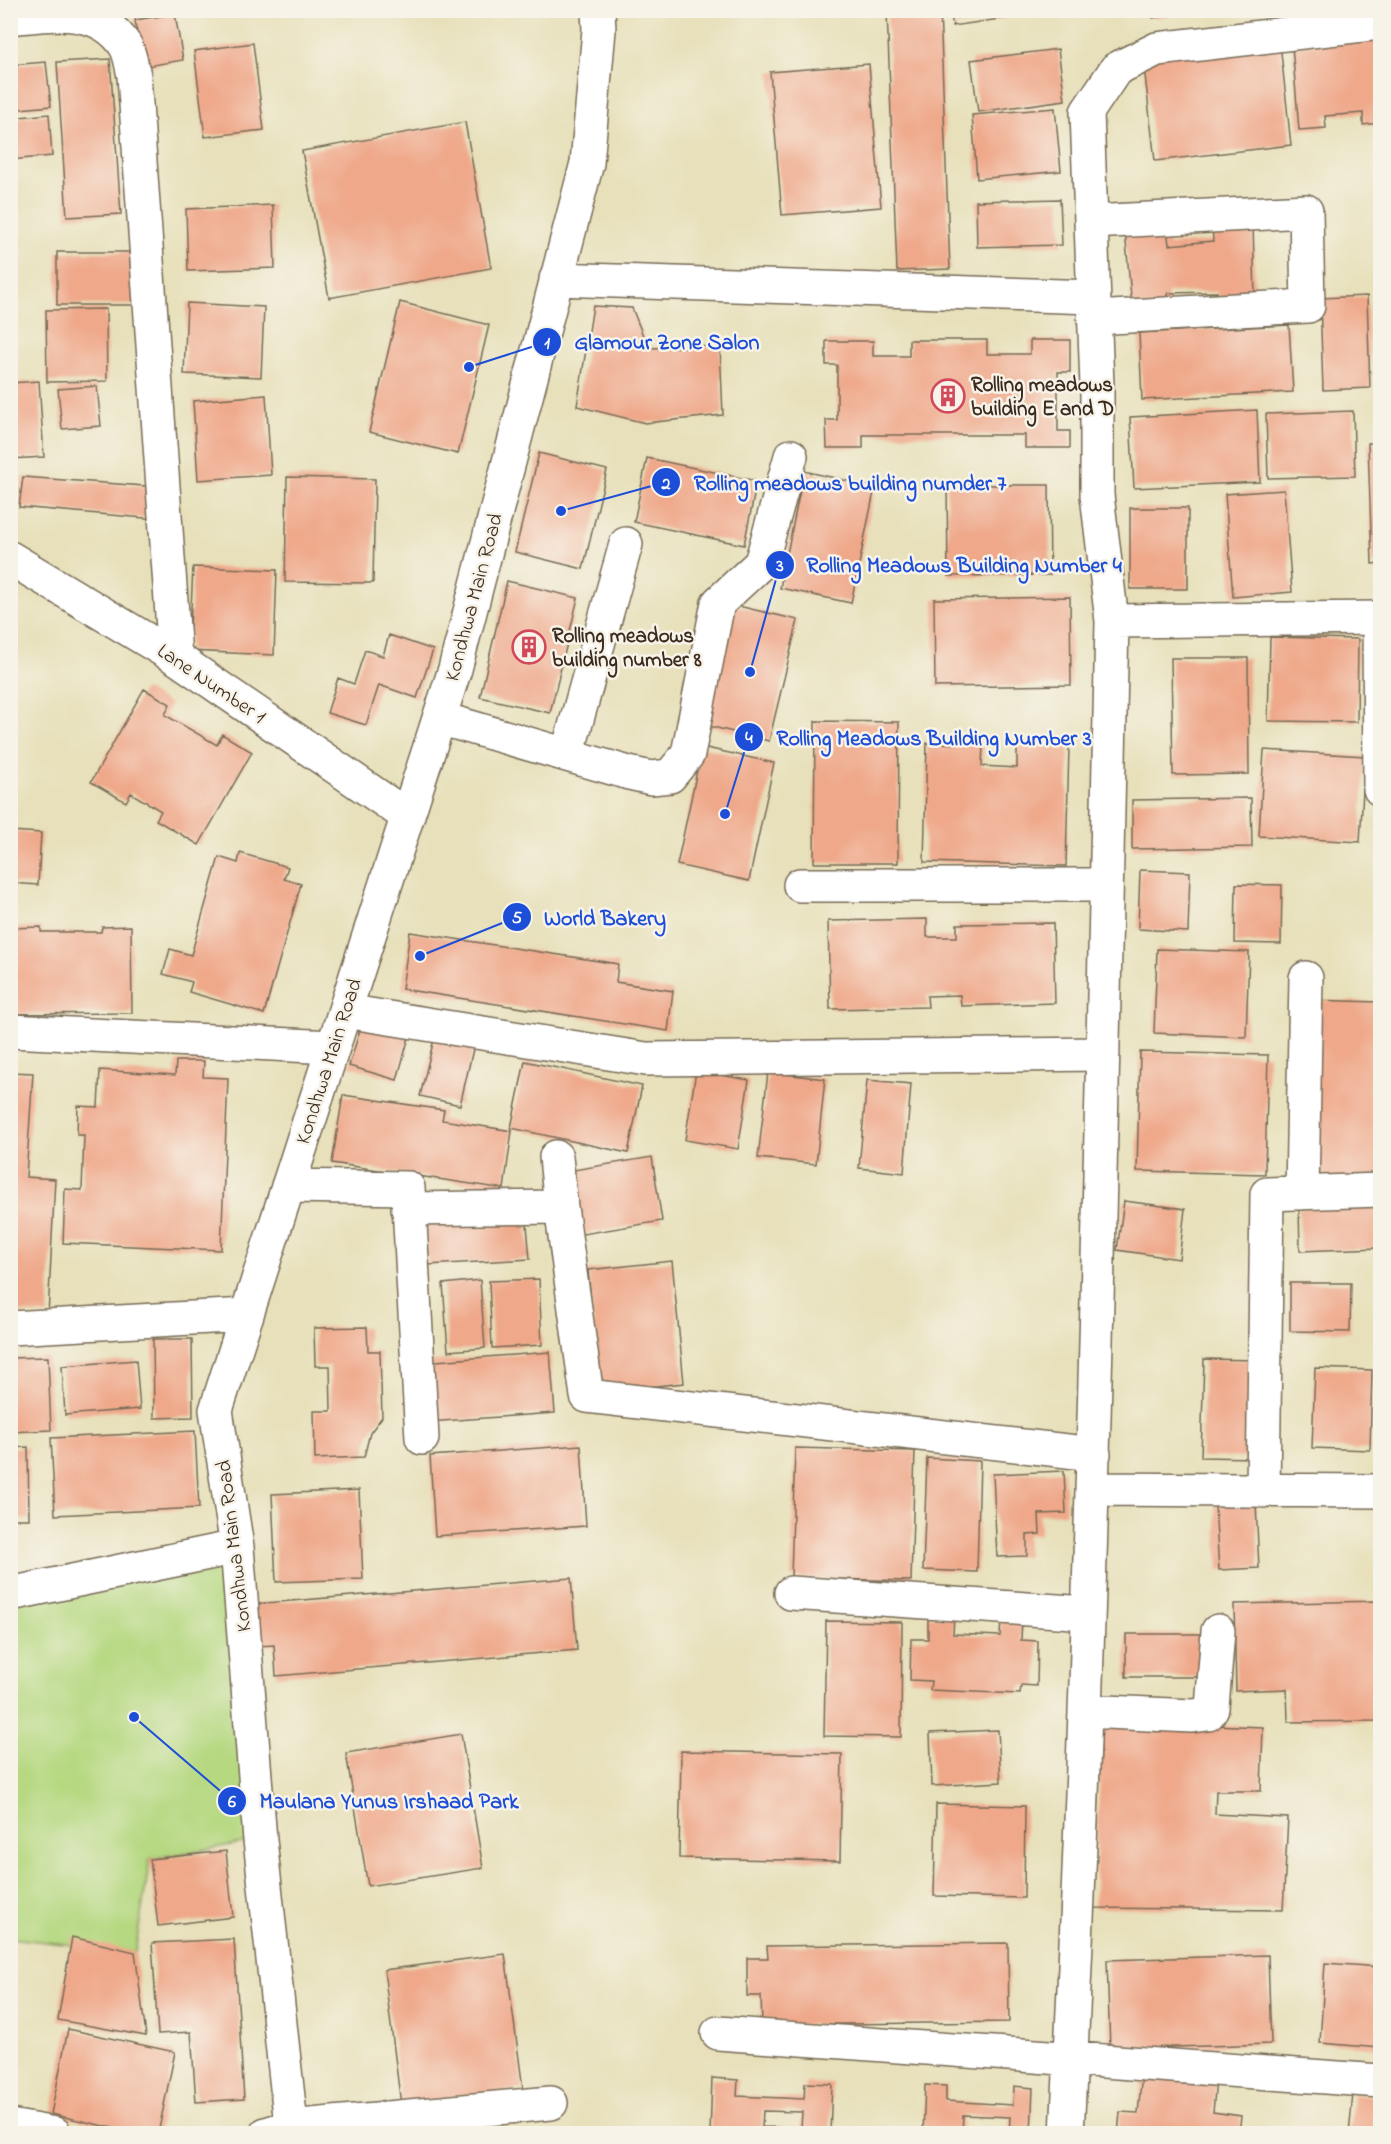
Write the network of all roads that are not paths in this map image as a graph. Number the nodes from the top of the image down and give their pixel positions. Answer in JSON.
{"nodes":[{"id":1,"x":598,"y":10,"type":"edge"},
{"id":2,"x":10,"y":18,"type":"edge"},
{"id":3,"x":1380,"y":23,"type":"edge"},
{"id":4,"x":1091,"y":222,"type":"junction"},
{"id":5,"x":556,"y":279,"type":"junction"},
{"id":6,"x":1094,"y":307,"type":"junction"},
{"id":7,"x":791,"y":456,"type":"dead end"},
{"id":8,"x":626,"y":544,"type":"dead end"},
{"id":9,"x":10,"y":558,"type":"edge"},
{"id":10,"x":1380,"y":618,"type":"edge"},
{"id":11,"x":1112,"y":621,"type":"junction"},
{"id":12,"x":175,"y":657,"type":"junction"},
{"id":13,"x":439,"y":718,"type":"junction"},
{"id":14,"x":567,"y":755,"type":"junction"},
{"id":15,"x":1380,"y":789,"type":"edge"},
{"id":16,"x":407,"y":816,"type":"junction"},
{"id":17,"x":800,"y":885,"type":"dead end"},
{"id":18,"x":1106,"y":885,"type":"junction"},
{"id":19,"x":1306,"y":978,"type":"dead end"},
{"id":20,"x":345,"y":1011,"type":"junction"},
{"id":21,"x":10,"y":1031,"type":"edge"},
{"id":22,"x":332,"y":1047,"type":"junction"},
{"id":23,"x":1103,"y":1054,"type":"junction"},
{"id":24,"x":556,"y":1157,"type":"dead end"},
{"id":25,"x":288,"y":1186,"type":"junction"},
{"id":26,"x":1380,"y":1190,"type":"edge"},
{"id":27,"x":1302,"y":1193,"type":"junction"},
{"id":28,"x":561,"y":1207,"type":"junction"},
{"id":29,"x":408,"y":1209,"type":"junction"},
{"id":30,"x":246,"y":1316,"type":"junction"},
{"id":31,"x":10,"y":1328,"type":"edge"},
{"id":32,"x":422,"y":1438,"type":"dead end"},
{"id":33,"x":1094,"y":1454,"type":"junction"},
{"id":34,"x":1093,"y":1489,"type":"junction"},
{"id":35,"x":1263,"y":1491,"type":"junction"},
{"id":36,"x":1380,"y":1491,"type":"edge"},
{"id":37,"x":237,"y":1547,"type":"junction"},
{"id":38,"x":790,"y":1593,"type":"dead end"},
{"id":39,"x":10,"y":1594,"type":"edge"},
{"id":40,"x":1088,"y":1613,"type":"junction"},
{"id":41,"x":1218,"y":1631,"type":"dead end"},
{"id":42,"x":1085,"y":1711,"type":"junction"},
{"id":43,"x":718,"y":2033,"type":"dead end"},
{"id":44,"x":1071,"y":2058,"type":"junction"},
{"id":45,"x":1380,"y":2081,"type":"edge"},
{"id":46,"x":551,"y":2103,"type":"dead end"},
{"id":47,"x":10,"y":2126,"type":"edge"},
{"id":48,"x":282,"y":2131,"type":"edge"},
{"id":49,"x":55,"y":2133,"type":"edge"},
{"id":50,"x":1067,"y":2133,"type":"edge"}],
"edges":[{"from":1,"to":5,"type":"street","name":"Kondhwa Main Road"},
{"from":2,"to":12,"type":"street"},
{"from":3,"to":4,"type":"street"},
{"from":4,"to":6,"type":"street"},
{"from":4,"to":6,"type":"street"},
{"from":5,"to":6,"type":"street"},
{"from":5,"to":13,"type":"street","name":"Kondhwa Main Road"},
{"from":6,"to":11,"type":"street"},
{"from":7,"to":14,"type":"street"},
{"from":8,"to":14,"type":"street"},
{"from":9,"to":12,"type":"street","name":"Lane Number 1"},
{"from":10,"to":11,"type":"street"},
{"from":10,"to":15,"type":"street"},
{"from":11,"to":18,"type":"street"},
{"from":12,"to":16,"type":"street","name":"Lane Number 1"},
{"from":13,"to":14,"type":"street"},
{"from":13,"to":16,"type":"street","name":"Kondhwa Main Road"},
{"from":16,"to":20,"type":"street","name":"Kondhwa Main Road"},
{"from":17,"to":18,"type":"street"},
{"from":18,"to":23,"type":"street"},
{"from":19,"to":27,"type":"street"},
{"from":20,"to":22,"type":"street","name":"Kondhwa Main Road"},
{"from":20,"to":23,"type":"street"},
{"from":21,"to":22,"type":"street"},
{"from":22,"to":25,"type":"street","name":"Kondhwa Main Road"},
{"from":23,"to":33,"type":"street"},
{"from":24,"to":28,"type":"street"},
{"from":25,"to":29,"type":"street"},
{"from":25,"to":30,"type":"street","name":"Kondhwa Main Road"},
{"from":26,"to":27,"type":"street"},
{"from":27,"to":35,"type":"street"},
{"from":28,"to":29,"type":"street"},
{"from":28,"to":33,"type":"street"},
{"from":29,"to":32,"type":"street"},
{"from":30,"to":31,"type":"street"},
{"from":30,"to":37,"type":"street","name":"Kondhwa Main Road"},
{"from":33,"to":34,"type":"street"},
{"from":34,"to":35,"type":"street"},
{"from":34,"to":40,"type":"street"},
{"from":35,"to":36,"type":"street"},
{"from":37,"to":39,"type":"street"},
{"from":37,"to":48,"type":"street","name":"Kondhwa Main Road"},
{"from":38,"to":40,"type":"street"},
{"from":40,"to":42,"type":"street"},
{"from":41,"to":42,"type":"street"},
{"from":42,"to":44,"type":"street"},
{"from":43,"to":44,"type":"street"},
{"from":44,"to":45,"type":"street"},
{"from":44,"to":50,"type":"street"},
{"from":46,"to":48,"type":"street"},
{"from":47,"to":49,"type":"street"}]}
